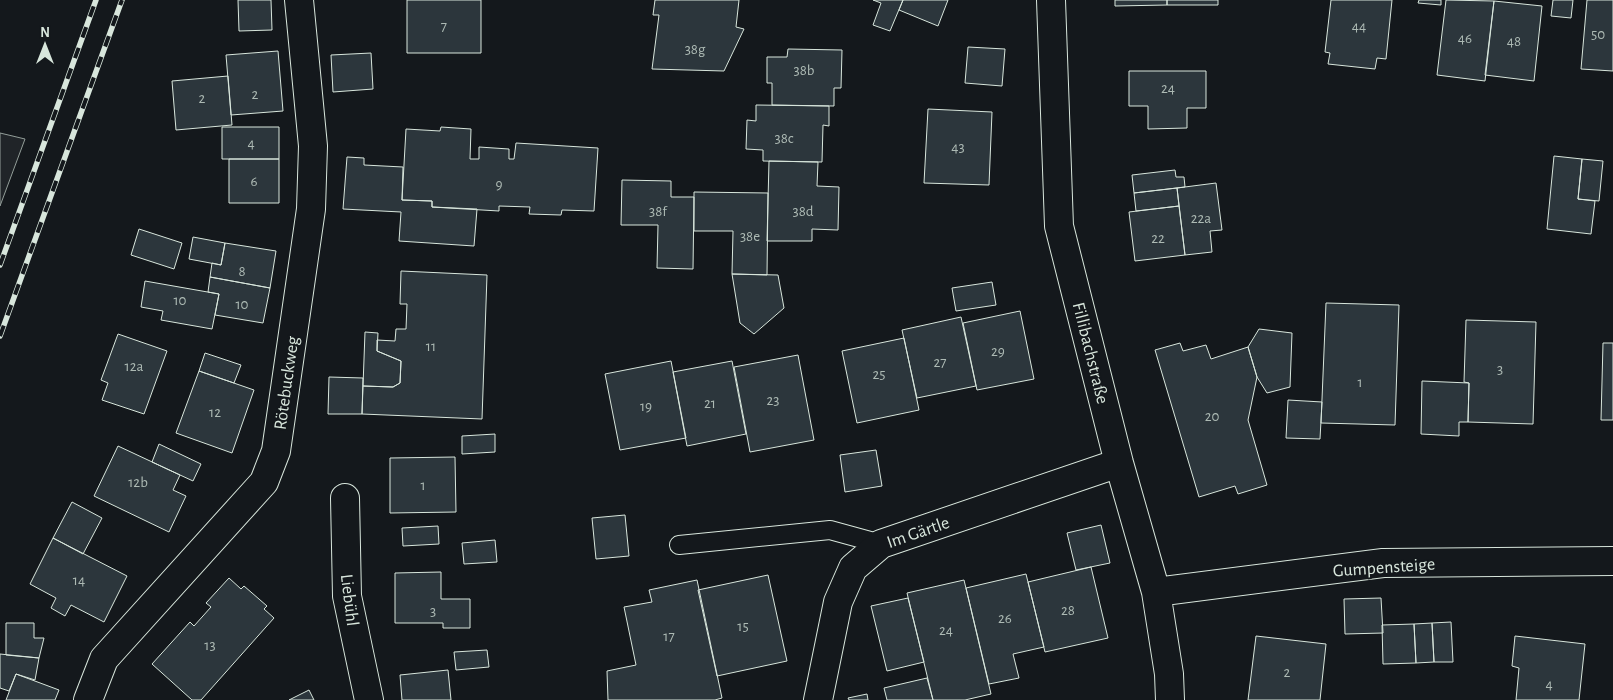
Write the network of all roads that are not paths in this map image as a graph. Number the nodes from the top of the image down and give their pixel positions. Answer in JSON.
{"nodes":[{"id":1,"x":299,"y":0,"type":"edge"},
{"id":2,"x":1051,"y":0,"type":"edge"},
{"id":3,"x":1119,"y":463,"type":"junction"},
{"id":4,"x":345,"y":498,"type":"dead end"},
{"id":5,"x":881,"y":544,"type":"junction"},
{"id":6,"x":679,"y":545,"type":"dead end"},
{"id":7,"x":1613,"y":561,"type":"edge"},
{"id":8,"x":1156,"y":592,"type":"junction"},
{"id":9,"x":88,"y":700,"type":"edge"},
{"id":10,"x":368,"y":700,"type":"edge"},
{"id":11,"x":818,"y":700,"type":"edge"},
{"id":12,"x":1170,"y":700,"type":"edge"}],
"edges":[{"from":1,"to":9,"type":"street","name":"Rötebuckweg"},
{"from":2,"to":3,"type":"street","name":"Fillibachstraße"},
{"from":3,"to":5,"type":"street","name":"Im Gärtle"},
{"from":3,"to":8,"type":"street","name":"Fillibachstraße"},
{"from":4,"to":10,"type":"street","name":"Liebühl"},
{"from":5,"to":6,"type":"lane"},
{"from":5,"to":11,"type":"street","name":"Im Gärtle"},
{"from":7,"to":8,"type":"street","name":"Gumpensteige"},
{"from":8,"to":12,"type":"street","name":"Fillibachstraße"}]}
